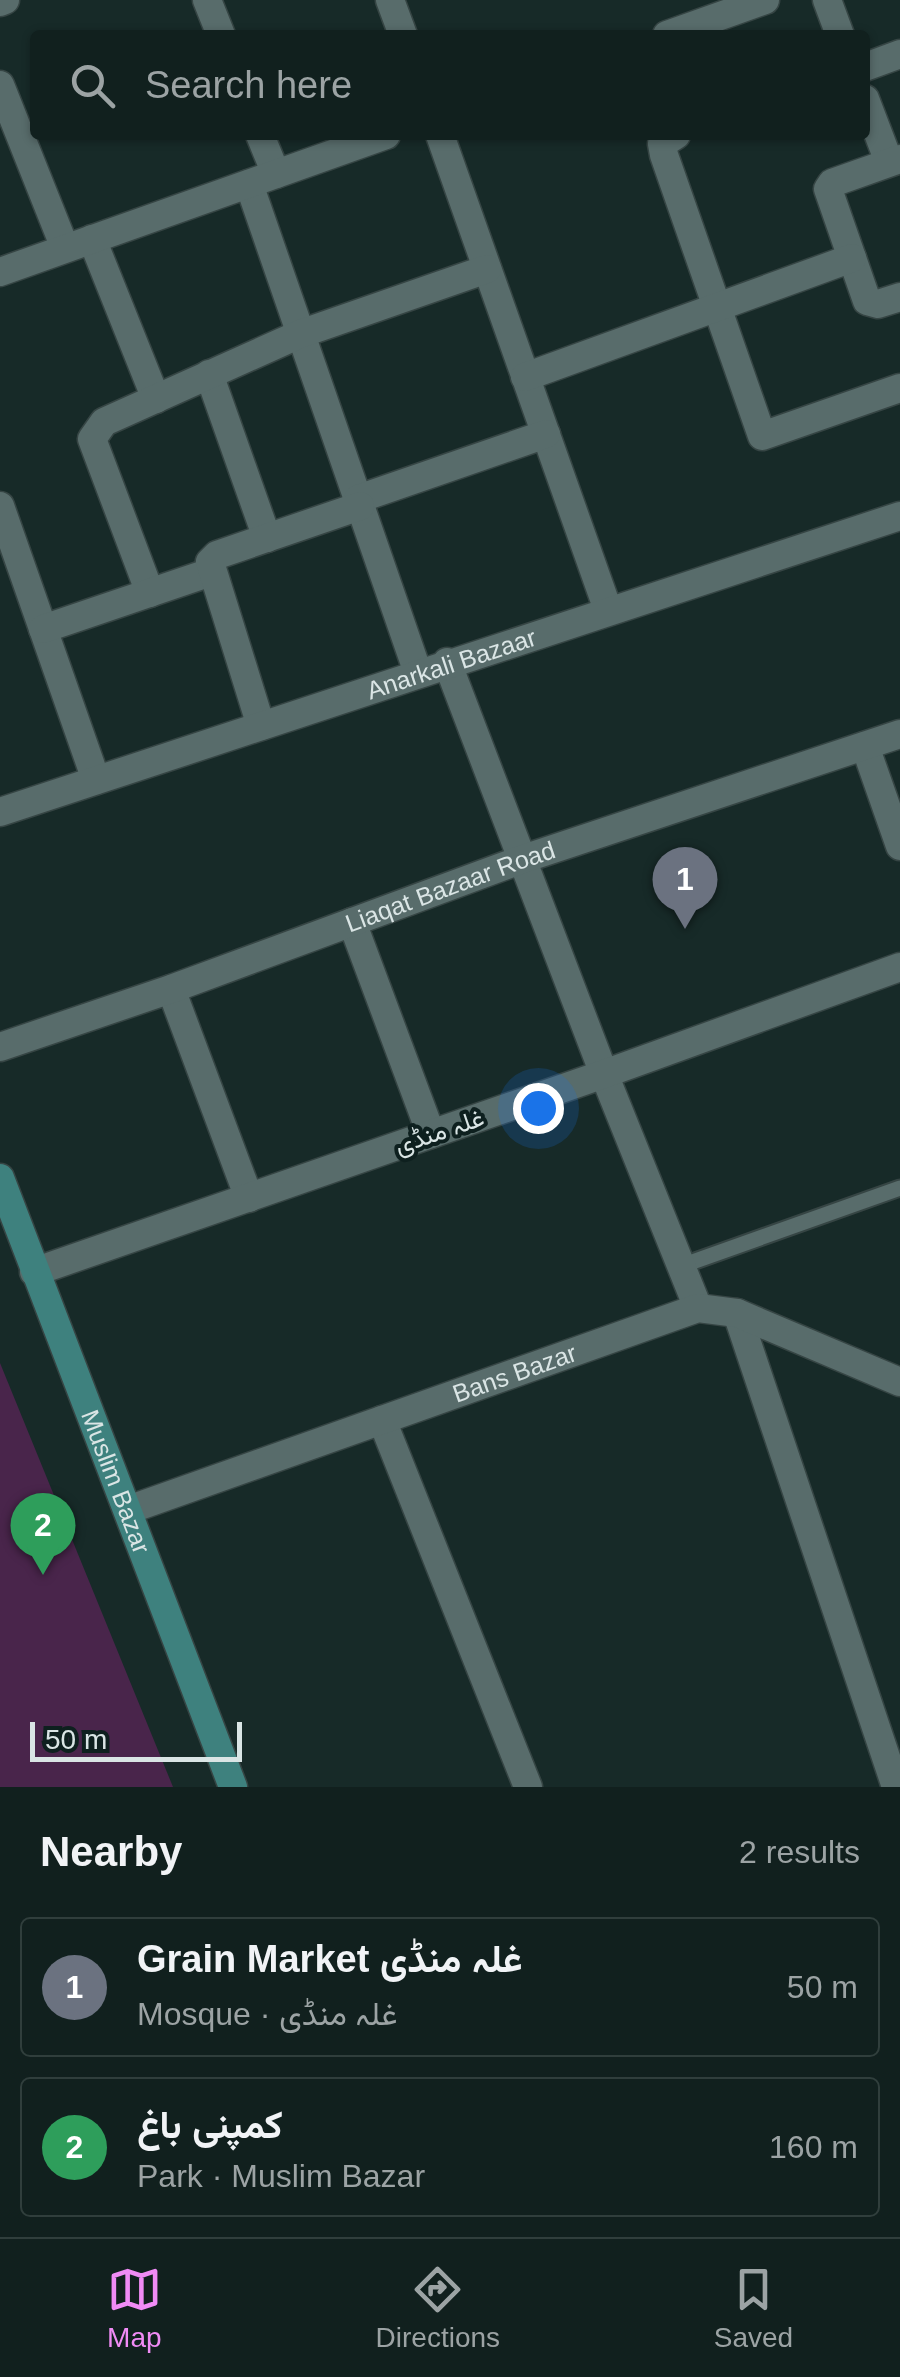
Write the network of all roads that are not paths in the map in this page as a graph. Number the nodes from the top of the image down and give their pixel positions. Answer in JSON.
{"nodes":[{"id":1,"x":207,"y":0,"type":"edge"},
{"id":2,"x":390,"y":0,"type":"edge"},
{"id":3,"x":765,"y":0,"type":"edge"},
{"id":4,"x":827,"y":0,"type":"edge"},
{"id":5,"x":218,"y":30,"type":"edge"},
{"id":6,"x":401,"y":30,"type":"edge"},
{"id":7,"x":681,"y":30,"type":"edge"},
{"id":8,"x":838,"y":30,"type":"edge"},
{"id":9,"x":900,"y":54,"type":"edge"},
{"id":10,"x":870,"y":66,"type":"edge"},
{"id":11,"x":0,"y":85,"type":"edge"},
{"id":12,"x":870,"y":109,"type":"edge"},
{"id":13,"x":260,"y":140,"type":"edge"},
{"id":14,"x":372,"y":140,"type":"edge"},
{"id":15,"x":442,"y":140,"type":"edge"},
{"id":16,"x":668,"y":140,"type":"edge"},
{"id":17,"x":895,"y":160,"type":"edge"},
{"id":18,"x":262,"y":179,"type":"junction"},
{"id":19,"x":79,"y":244,"type":"junction"},
{"id":20,"x":852,"y":258,"type":"junction"},
{"id":21,"x":487,"y":269,"type":"junction"},
{"id":22,"x":0,"y":272,"type":"edge"},
{"id":23,"x":900,"y":296,"type":"edge"},
{"id":24,"x":717,"y":307,"type":"junction"},
{"id":25,"x":300,"y":334,"type":"junction"},
{"id":26,"x":210,"y":374,"type":"junction"},
{"id":27,"x":525,"y":377,"type":"junction"},
{"id":28,"x":900,"y":388,"type":"edge"},
{"id":29,"x":156,"y":399,"type":"junction"},
{"id":30,"x":546,"y":434,"type":"junction"},
{"id":31,"x":359,"y":502,"type":"junction"},
{"id":32,"x":0,"y":506,"type":"edge"},
{"id":33,"x":900,"y":516,"type":"edge"},
{"id":34,"x":267,"y":538,"type":"junction"},
{"id":35,"x":211,"y":572,"type":"junction"},
{"id":36,"x":150,"y":593,"type":"junction"},
{"id":37,"x":608,"y":610,"type":"junction"},
{"id":38,"x":43,"y":628,"type":"junction"},
{"id":39,"x":447,"y":662,"type":"junction"},
{"id":40,"x":418,"y":673,"type":"junction"},
{"id":41,"x":261,"y":726,"type":"junction"},
{"id":42,"x":900,"y":734,"type":"edge"},
{"id":43,"x":865,"y":746,"type":"junction"},
{"id":44,"x":96,"y":780,"type":"junction"},
{"id":45,"x":0,"y":812,"type":"edge"},
{"id":46,"x":900,"y":846,"type":"edge"},
{"id":47,"x":523,"y":859,"type":"junction"},
{"id":48,"x":352,"y":922,"type":"junction"},
{"id":49,"x":900,"y":967,"type":"edge"},
{"id":50,"x":171,"y":989,"type":"junction"},
{"id":51,"x":0,"y":1047,"type":"edge"},
{"id":52,"x":604,"y":1074,"type":"junction"},
{"id":53,"x":431,"y":1134,"type":"junction"},
{"id":54,"x":0,"y":1178,"type":"edge"},
{"id":55,"x":900,"y":1188,"type":"edge"},
{"id":56,"x":249,"y":1198,"type":"junction"},
{"id":57,"x":681,"y":1266,"type":"junction"},
{"id":58,"x":34,"y":1272,"type":"junction"},
{"id":59,"x":698,"y":1308,"type":"junction"},
{"id":60,"x":738,"y":1313,"type":"junction"},
{"id":61,"x":900,"y":1382,"type":"edge"},
{"id":62,"x":382,"y":1420,"type":"junction"},
{"id":63,"x":128,"y":1510,"type":"junction"},
{"id":64,"x":233,"y":1787,"type":"edge"},
{"id":65,"x":528,"y":1787,"type":"edge"},
{"id":66,"x":896,"y":1787,"type":"edge"}],
"edges":[{"from":1,"to":5,"type":"street"},
{"from":2,"to":6,"type":"street"},
{"from":3,"to":7,"type":"street"},
{"from":4,"to":8,"type":"street"},
{"from":9,"to":10,"type":"street"},
{"from":11,"to":19,"type":"street"},
{"from":12,"to":17,"type":"street"},
{"from":13,"to":18,"type":"street"},
{"from":14,"to":18,"type":"street"},
{"from":15,"to":21,"type":"street"},
{"from":16,"to":24,"type":"street"},
{"from":17,"to":20,"type":"street"},
{"from":18,"to":19,"type":"street"},
{"from":18,"to":25,"type":"street"},
{"from":19,"to":22,"type":"street"},
{"from":19,"to":29,"type":"street"},
{"from":20,"to":23,"type":"street"},
{"from":20,"to":24,"type":"street"},
{"from":21,"to":25,"type":"street"},
{"from":21,"to":27,"type":"street"},
{"from":24,"to":27,"type":"street"},
{"from":24,"to":28,"type":"street"},
{"from":25,"to":26,"type":"street"},
{"from":25,"to":31,"type":"street"},
{"from":26,"to":29,"type":"street"},
{"from":26,"to":34,"type":"street"},
{"from":27,"to":30,"type":"street"},
{"from":29,"to":36,"type":"street"},
{"from":30,"to":31,"type":"street"},
{"from":30,"to":37,"type":"street"},
{"from":31,"to":34,"type":"street"},
{"from":31,"to":40,"type":"street"},
{"from":32,"to":38,"type":"street"},
{"from":33,"to":37,"type":"street","name":"Anarkali Bazaar"},
{"from":34,"to":35,"type":"street"},
{"from":35,"to":36,"type":"street"},
{"from":35,"to":41,"type":"street"},
{"from":36,"to":38,"type":"street"},
{"from":37,"to":39,"type":"street","name":"Anarkali Bazaar"},
{"from":38,"to":44,"type":"street"},
{"from":39,"to":40,"type":"street","name":"Anarkali Bazaar"},
{"from":39,"to":47,"type":"street"},
{"from":40,"to":41,"type":"street","name":"Anarkali Bazaar"},
{"from":41,"to":44,"type":"street","name":"Anarkali Bazaar"},
{"from":42,"to":43,"type":"street","name":"Liaqat Bazaar Road"},
{"from":43,"to":46,"type":"street"},
{"from":43,"to":47,"type":"street","name":"Liaqat Bazaar Road"},
{"from":44,"to":45,"type":"street","name":"Anarkali Bazaar"},
{"from":47,"to":48,"type":"street","name":"Liaqat Bazaar Road"},
{"from":47,"to":52,"type":"street"},
{"from":48,"to":50,"type":"street","name":"Liaqat Bazaar Road"},
{"from":48,"to":53,"type":"street"},
{"from":49,"to":52,"type":"street","name":"غلہ منڈی"},
{"from":50,"to":51,"type":"street","name":"Liaqat Bazaar Road"},
{"from":50,"to":56,"type":"street"},
{"from":52,"to":53,"type":"street","name":"غلہ منڈی"},
{"from":52,"to":57,"type":"street"},
{"from":53,"to":56,"type":"street","name":"غلہ منڈی"},
{"from":54,"to":58,"type":"main road","name":"Muslim Bazar"},
{"from":55,"to":57,"type":"lane"},
{"from":56,"to":58,"type":"street","name":"غلہ منڈی"},
{"from":57,"to":59,"type":"street"},
{"from":58,"to":63,"type":"main road","name":"Muslim Bazar"},
{"from":59,"to":60,"type":"street","name":"Bans Bazar"},
{"from":59,"to":62,"type":"street","name":"Bans Bazar"},
{"from":60,"to":61,"type":"street","name":"Bans Bazar"},
{"from":60,"to":66,"type":"street"},
{"from":62,"to":63,"type":"street","name":"Bans Bazar"},
{"from":62,"to":65,"type":"street"},
{"from":63,"to":64,"type":"main road","name":"Muslim Bazar"}]}
